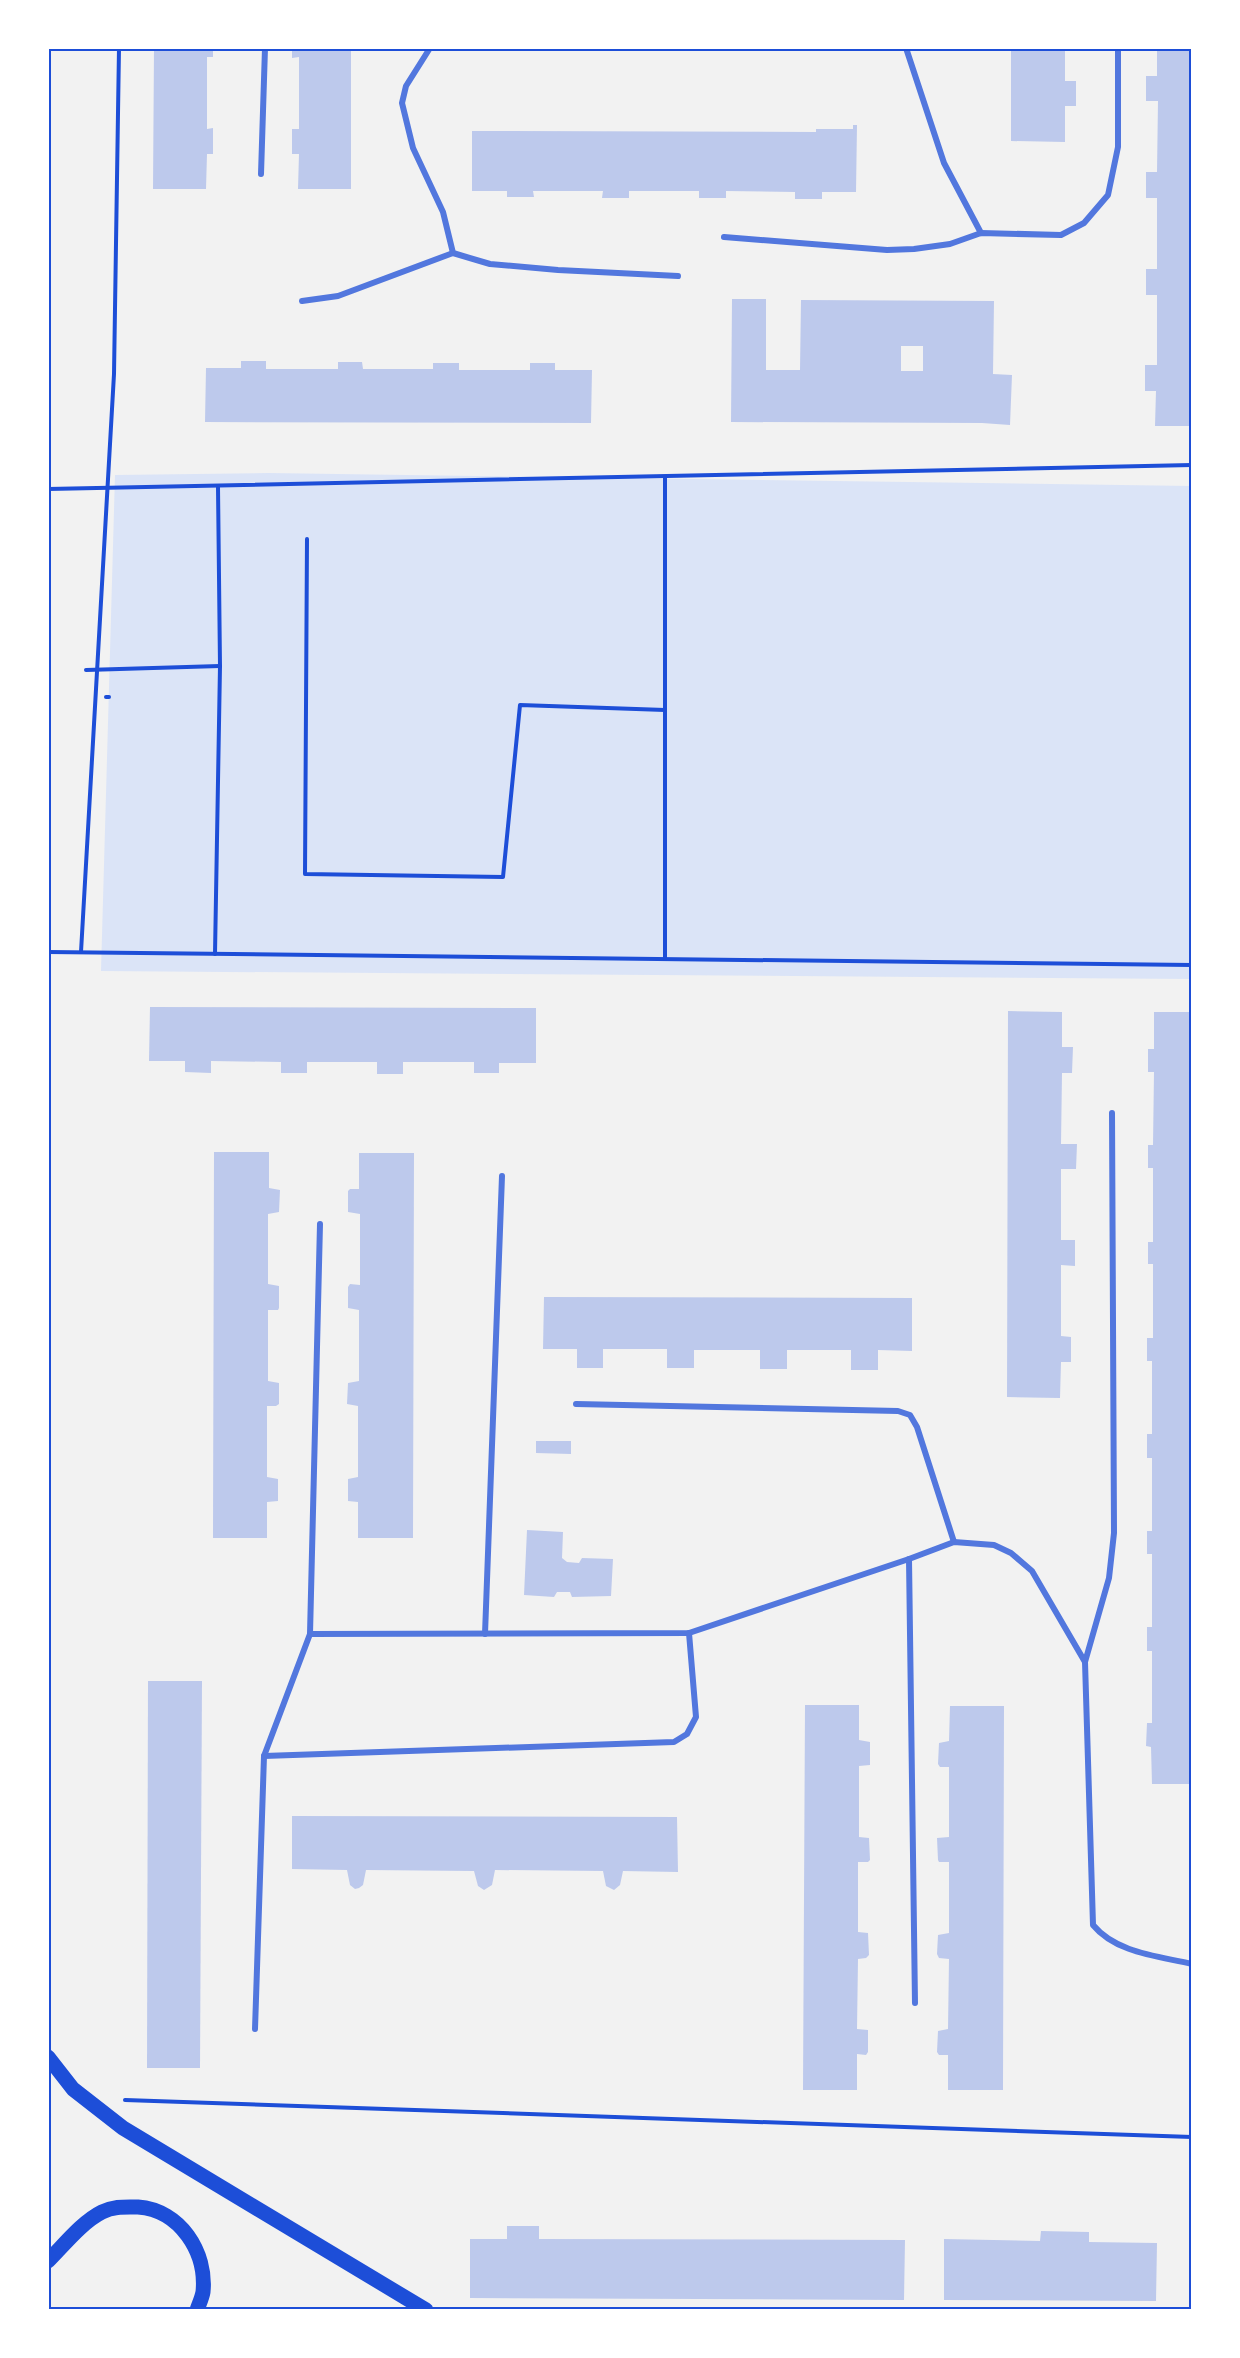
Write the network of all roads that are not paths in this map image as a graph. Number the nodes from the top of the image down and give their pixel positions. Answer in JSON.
{"nodes":[{"id":1,"x":265,"y":48,"type":"edge"},
{"id":2,"x":430,"y":48,"type":"edge"},
{"id":3,"x":906,"y":48,"type":"edge"},
{"id":4,"x":1118,"y":48,"type":"edge"},
{"id":5,"x":261,"y":174,"type":"dead end"},
{"id":6,"x":981,"y":233,"type":"junction"},
{"id":7,"x":724,"y":237,"type":"dead end"},
{"id":8,"x":453,"y":253,"type":"junction"},
{"id":9,"x":678,"y":276,"type":"dead end"},
{"id":10,"x":303,"y":301,"type":"dead end"},
{"id":11,"x":1112,"y":1113,"type":"dead end"},
{"id":12,"x":502,"y":1176,"type":"dead end"},
{"id":13,"x":320,"y":1224,"type":"dead end"},
{"id":14,"x":576,"y":1404,"type":"dead end"},
{"id":15,"x":954,"y":1542,"type":"junction"},
{"id":16,"x":909,"y":1559,"type":"junction"},
{"id":17,"x":689,"y":1633,"type":"junction"},
{"id":18,"x":310,"y":1634,"type":"junction"},
{"id":19,"x":485,"y":1634,"type":"junction"},
{"id":20,"x":1085,"y":1662,"type":"junction"},
{"id":21,"x":264,"y":1756,"type":"junction"},
{"id":22,"x":1192,"y":1964,"type":"edge"},
{"id":23,"x":915,"y":2003,"type":"dead end"},
{"id":24,"x":255,"y":2030,"type":"dead end"},
{"id":25,"x":48,"y":2056,"type":"edge"},
{"id":26,"x":48,"y":2261,"type":"edge"},
{"id":27,"x":197,"y":2310,"type":"edge"},
{"id":28,"x":426,"y":2310,"type":"edge"}],
"edges":[{"from":1,"to":5,"type":"street"},
{"from":2,"to":8,"type":"street"},
{"from":3,"to":6,"type":"street"},
{"from":4,"to":6,"type":"street"},
{"from":6,"to":7,"type":"street"},
{"from":8,"to":9,"type":"street"},
{"from":8,"to":10,"type":"street"},
{"from":11,"to":20,"type":"street"},
{"from":12,"to":19,"type":"street"},
{"from":13,"to":18,"type":"street"},
{"from":14,"to":15,"type":"street"},
{"from":15,"to":16,"type":"street"},
{"from":15,"to":20,"type":"street"},
{"from":16,"to":17,"type":"street"},
{"from":16,"to":23,"type":"street"},
{"from":17,"to":19,"type":"street"},
{"from":17,"to":21,"type":"street"},
{"from":18,"to":19,"type":"street"},
{"from":18,"to":21,"type":"street"},
{"from":20,"to":22,"type":"street"},
{"from":21,"to":24,"type":"street"},
{"from":25,"to":28,"type":"main road"},
{"from":26,"to":27,"type":"main road"}]}
